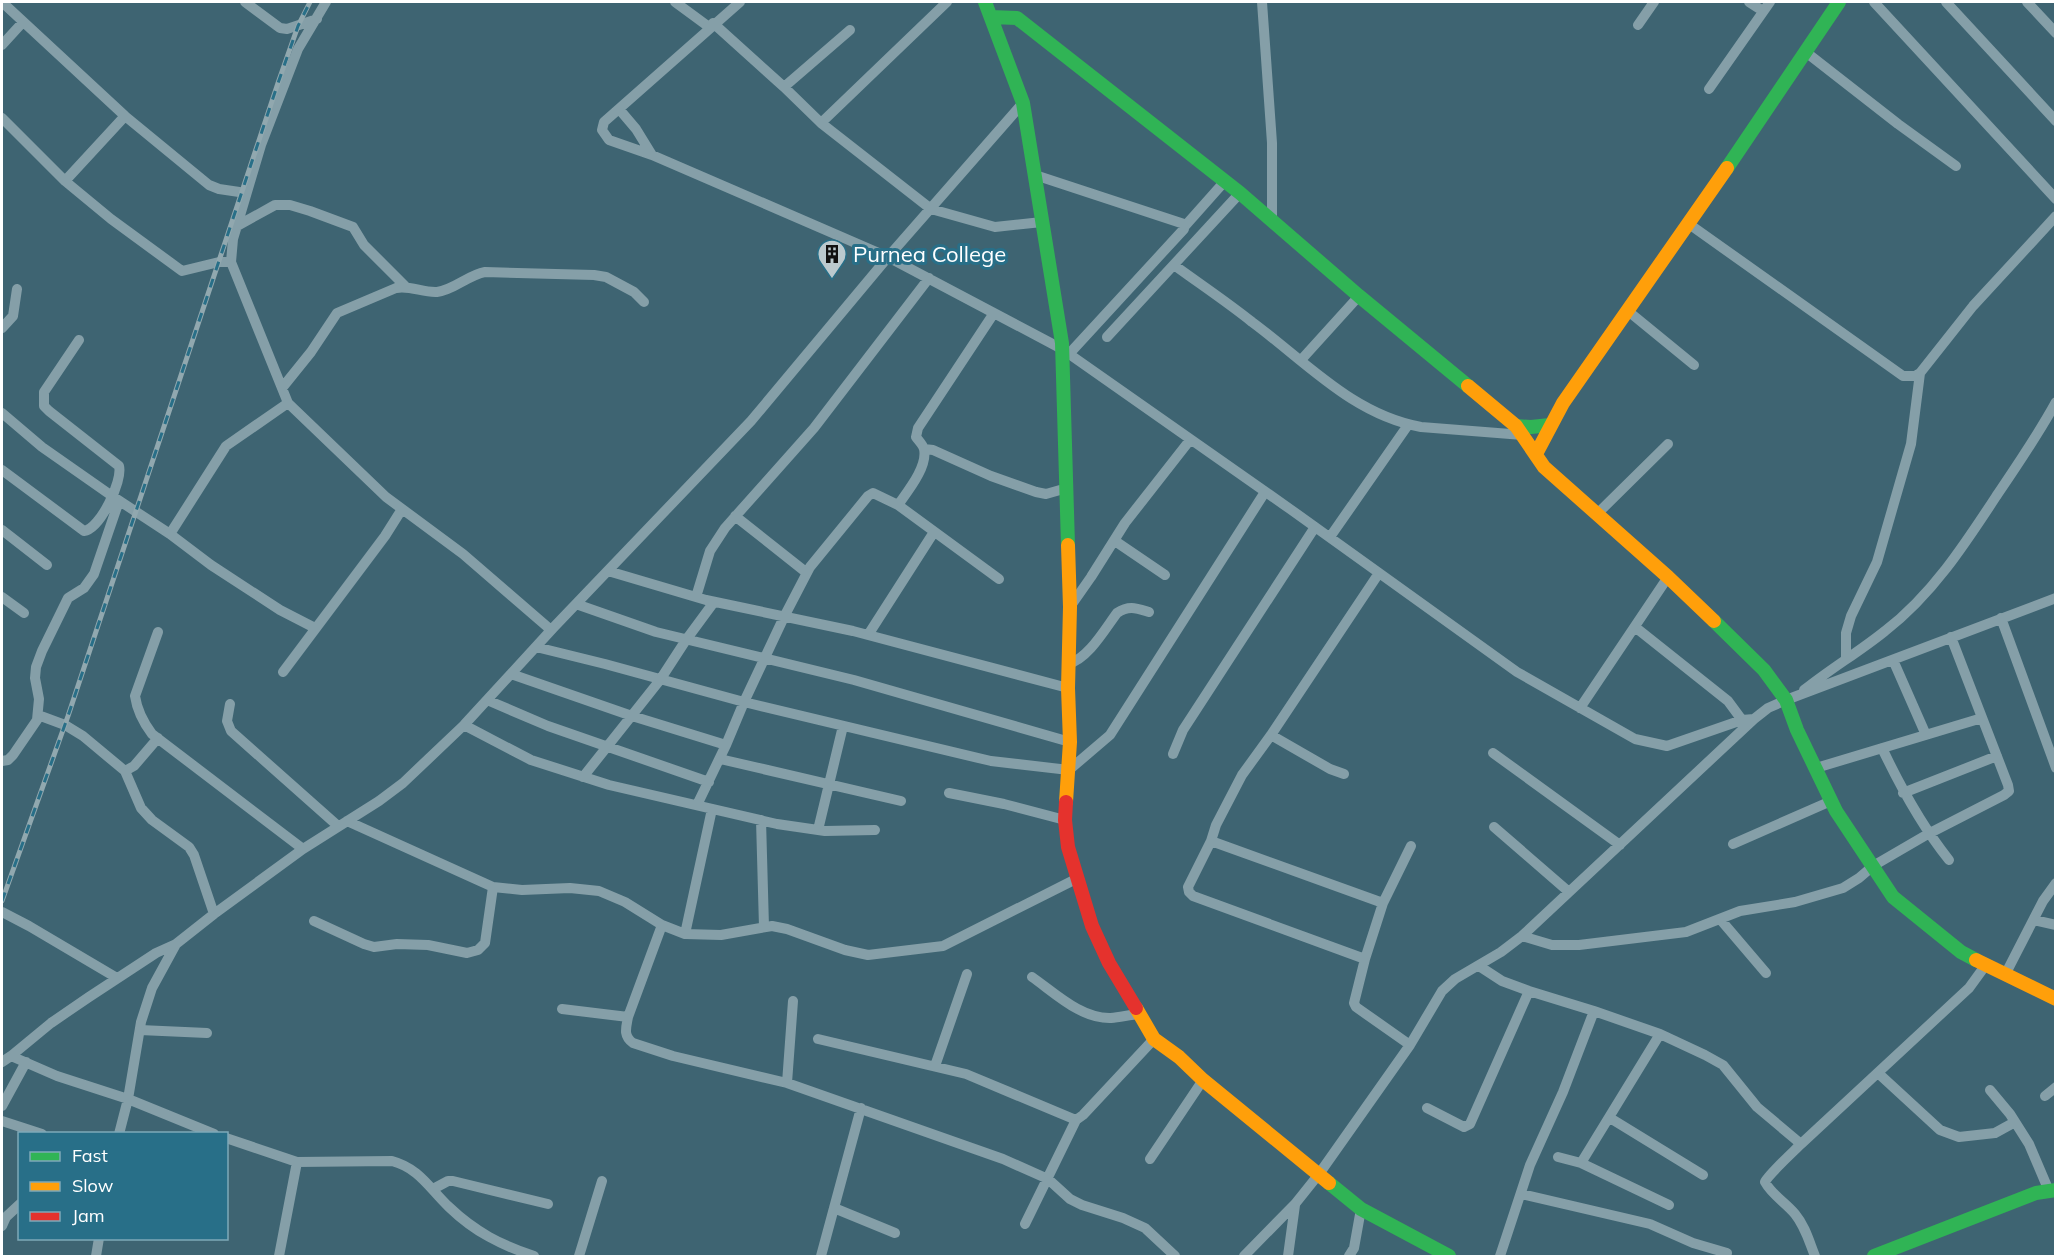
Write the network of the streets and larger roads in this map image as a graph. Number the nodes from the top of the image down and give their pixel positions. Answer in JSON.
{"nodes":[{"id":1,"x":2,"y":2,"type":"edge"},
{"id":2,"x":245,"y":2,"type":"edge"},
{"id":3,"x":326,"y":2,"type":"edge"},
{"id":4,"x":675,"y":2,"type":"edge"},
{"id":5,"x":740,"y":2,"type":"edge"},
{"id":6,"x":947,"y":2,"type":"edge"},
{"id":7,"x":985,"y":2,"type":"edge"},
{"id":8,"x":1262,"y":2,"type":"edge"},
{"id":9,"x":1654,"y":2,"type":"edge"},
{"id":10,"x":1749,"y":2,"type":"edge"},
{"id":11,"x":1770,"y":2,"type":"edge"},
{"id":12,"x":1839,"y":2,"type":"edge"},
{"id":13,"x":1874,"y":2,"type":"edge"},
{"id":14,"x":1946,"y":2,"type":"edge"},
{"id":15,"x":2027,"y":2,"type":"edge"},
{"id":16,"x":1763,"y":11,"type":"junction"},
{"id":17,"x":991,"y":17,"type":"junction"},
{"id":18,"x":317,"y":19,"type":"junction"},
{"id":19,"x":23,"y":22,"type":"junction"},
{"id":20,"x":711,"y":25,"type":"junction"},
{"id":21,"x":1638,"y":25,"type":"dead end"},
{"id":22,"x":850,"y":30,"type":"dead end"},
{"id":23,"x":2055,"y":33,"type":"edge"},
{"id":24,"x":2,"y":45,"type":"edge"},
{"id":25,"x":1807,"y":52,"type":"junction"},
{"id":26,"x":784,"y":87,"type":"junction"},
{"id":27,"x":1709,"y":89,"type":"dead end"},
{"id":28,"x":1023,"y":103,"type":"junction"},
{"id":29,"x":619,"y":109,"type":"junction"},
{"id":30,"x":125,"y":116,"type":"junction"},
{"id":31,"x":2,"y":118,"type":"edge"},
{"id":32,"x":2055,"y":121,"type":"edge"},
{"id":33,"x":820,"y":123,"type":"junction"},
{"id":34,"x":652,"y":155,"type":"junction"},
{"id":35,"x":1956,"y":166,"type":"dead end"},
{"id":36,"x":1035,"y":175,"type":"junction"},
{"id":37,"x":65,"y":181,"type":"junction"},
{"id":38,"x":1225,"y":181,"type":"junction"},
{"id":39,"x":246,"y":193,"type":"junction"},
{"id":40,"x":1240,"y":193,"type":"junction"},
{"id":41,"x":2055,"y":199,"type":"edge"},
{"id":42,"x":931,"y":209,"type":"junction"},
{"id":43,"x":2055,"y":216,"type":"edge"},
{"id":44,"x":1272,"y":220,"type":"junction"},
{"id":45,"x":1042,"y":222,"type":"junction"},
{"id":46,"x":1689,"y":224,"type":"junction"},
{"id":47,"x":237,"y":226,"type":"junction"},
{"id":48,"x":1185,"y":226,"type":"junction"},
{"id":49,"x":888,"y":257,"type":"junction"},
{"id":50,"x":231,"y":262,"type":"junction"},
{"id":51,"x":1174,"y":265,"type":"junction"},
{"id":52,"x":929,"y":278,"type":"junction"},
{"id":53,"x":405,"y":286,"type":"junction"},
{"id":54,"x":17,"y":289,"type":"dead end"},
{"id":55,"x":1359,"y":296,"type":"junction"},
{"id":56,"x":644,"y":302,"type":"dead end"},
{"id":57,"x":1628,"y":311,"type":"junction"},
{"id":58,"x":994,"y":313,"type":"junction"},
{"id":59,"x":2,"y":328,"type":"edge"},
{"id":60,"x":1107,"y":337,"type":"dead end"},
{"id":61,"x":79,"y":340,"type":"dead end"},
{"id":62,"x":1066,"y":351,"type":"junction"},
{"id":63,"x":1300,"y":360,"type":"junction"},
{"id":64,"x":1694,"y":365,"type":"dead end"},
{"id":65,"x":1920,"y":374,"type":"junction"},
{"id":66,"x":282,"y":388,"type":"junction"},
{"id":67,"x":2055,"y":402,"type":"edge"},
{"id":68,"x":288,"y":403,"type":"junction"},
{"id":69,"x":2,"y":413,"type":"edge"},
{"id":70,"x":1408,"y":425,"type":"junction"},
{"id":71,"x":1550,"y":425,"type":"junction"},
{"id":72,"x":1520,"y":430,"type":"junction"},
{"id":73,"x":1190,"y":440,"type":"junction"},
{"id":74,"x":1668,"y":444,"type":"dead end"},
{"id":75,"x":924,"y":449,"type":"junction"},
{"id":76,"x":1536,"y":454,"type":"junction"},
{"id":77,"x":2,"y":470,"type":"edge"},
{"id":78,"x":1067,"y":488,"type":"junction"},
{"id":79,"x":1265,"y":492,"type":"junction"},
{"id":80,"x":115,"y":499,"type":"junction"},
{"id":81,"x":898,"y":505,"type":"junction"},
{"id":82,"x":402,"y":509,"type":"junction"},
{"id":83,"x":1596,"y":515,"type":"junction"},
{"id":84,"x":735,"y":516,"type":"junction"},
{"id":85,"x":1315,"y":527,"type":"junction"},
{"id":86,"x":2,"y":531,"type":"edge"},
{"id":87,"x":934,"y":532,"type":"junction"},
{"id":88,"x":170,"y":534,"type":"junction"},
{"id":89,"x":1330,"y":537,"type":"junction"},
{"id":90,"x":1115,"y":541,"type":"junction"},
{"id":91,"x":47,"y":564,"type":"dead end"},
{"id":92,"x":608,"y":571,"type":"junction"},
{"id":93,"x":807,"y":573,"type":"junction"},
{"id":94,"x":1380,"y":573,"type":"junction"},
{"id":95,"x":1165,"y":575,"type":"dead end"},
{"id":96,"x":1668,"y":578,"type":"junction"},
{"id":97,"x":999,"y":579,"type":"dead end"},
{"id":98,"x":2,"y":597,"type":"edge"},
{"id":99,"x":696,"y":597,"type":"junction"},
{"id":100,"x":2055,"y":598,"type":"edge"},
{"id":101,"x":714,"y":602,"type":"junction"},
{"id":102,"x":576,"y":604,"type":"junction"},
{"id":103,"x":1070,"y":607,"type":"junction"},
{"id":104,"x":1149,"y":612,"type":"dead end"},
{"id":105,"x":24,"y":613,"type":"dead end"},
{"id":106,"x":784,"y":617,"type":"junction"},
{"id":107,"x":2001,"y":618,"type":"junction"},
{"id":108,"x":1635,"y":627,"type":"junction"},
{"id":109,"x":315,"y":628,"type":"junction"},
{"id":110,"x":551,"y":630,"type":"junction"},
{"id":111,"x":158,"y":632,"type":"dead end"},
{"id":112,"x":868,"y":635,"type":"junction"},
{"id":113,"x":1951,"y":637,"type":"junction"},
{"id":114,"x":686,"y":640,"type":"junction"},
{"id":115,"x":536,"y":647,"type":"junction"},
{"id":116,"x":1846,"y":658,"type":"junction"},
{"id":117,"x":765,"y":659,"type":"junction"},
{"id":118,"x":1893,"y":660,"type":"junction"},
{"id":119,"x":1068,"y":664,"type":"junction"},
{"id":120,"x":282,"y":672,"type":"dead end"},
{"id":121,"x":511,"y":674,"type":"junction"},
{"id":122,"x":660,"y":680,"type":"junction"},
{"id":123,"x":1068,"y":688,"type":"junction"},
{"id":124,"x":1791,"y":698,"type":"junction"},
{"id":125,"x":487,"y":700,"type":"junction"},
{"id":126,"x":744,"y":702,"type":"junction"},
{"id":127,"x":230,"y":704,"type":"dead end"},
{"id":128,"x":1580,"y":708,"type":"junction"},
{"id":129,"x":38,"y":715,"type":"junction"},
{"id":130,"x":632,"y":716,"type":"junction"},
{"id":131,"x":1982,"y":718,"type":"junction"},
{"id":132,"x":1754,"y":719,"type":"junction"},
{"id":133,"x":1742,"y":720,"type":"junction"},
{"id":134,"x":464,"y":725,"type":"junction"},
{"id":135,"x":843,"y":726,"type":"junction"},
{"id":136,"x":1271,"y":735,"type":"junction"},
{"id":137,"x":1926,"y":735,"type":"junction"},
{"id":138,"x":158,"y":738,"type":"junction"},
{"id":139,"x":1070,"y":742,"type":"junction"},
{"id":140,"x":2052,"y":744,"type":"edge"},
{"id":141,"x":726,"y":745,"type":"junction"},
{"id":142,"x":608,"y":747,"type":"junction"},
{"id":143,"x":1882,"y":748,"type":"junction"},
{"id":144,"x":1493,"y":753,"type":"dead end"},
{"id":145,"x":1173,"y":754,"type":"dead end"},
{"id":146,"x":1996,"y":756,"type":"junction"},
{"id":147,"x":720,"y":759,"type":"junction"},
{"id":148,"x":2,"y":760,"type":"edge"},
{"id":149,"x":1816,"y":768,"type":"junction"},
{"id":150,"x":2055,"y":768,"type":"edge"},
{"id":151,"x":1069,"y":770,"type":"junction"},
{"id":152,"x":124,"y":771,"type":"junction"},
{"id":153,"x":1344,"y":774,"type":"dead end"},
{"id":154,"x":583,"y":777,"type":"junction"},
{"id":155,"x":709,"y":782,"type":"junction"},
{"id":156,"x":828,"y":784,"type":"junction"},
{"id":157,"x":950,"y":793,"type":"dead end"},
{"id":158,"x":1903,"y":794,"type":"junction"},
{"id":159,"x":901,"y":801,"type":"dead end"},
{"id":160,"x":1831,"y":801,"type":"junction"},
{"id":161,"x":696,"y":806,"type":"junction"},
{"id":162,"x":712,"y":809,"type":"junction"},
{"id":163,"x":761,"y":820,"type":"junction"},
{"id":164,"x":1065,"y":820,"type":"junction"},
{"id":165,"x":343,"y":824,"type":"junction"},
{"id":166,"x":1494,"y":827,"type":"dead end"},
{"id":167,"x":818,"y":830,"type":"junction"},
{"id":168,"x":875,"y":830,"type":"dead end"},
{"id":169,"x":1928,"y":834,"type":"junction"},
{"id":170,"x":1211,"y":841,"type":"junction"},
{"id":171,"x":1733,"y":844,"type":"dead end"},
{"id":172,"x":1620,"y":845,"type":"junction"},
{"id":173,"x":1411,"y":846,"type":"dead end"},
{"id":174,"x":303,"y":849,"type":"junction"},
{"id":175,"x":1948,"y":860,"type":"dead end"},
{"id":176,"x":1873,"y":866,"type":"junction"},
{"id":177,"x":1078,"y":878,"type":"junction"},
{"id":178,"x":2055,"y":883,"type":"edge"},
{"id":179,"x":493,"y":887,"type":"junction"},
{"id":180,"x":1569,"y":892,"type":"junction"},
{"id":181,"x":1383,"y":903,"type":"junction"},
{"id":182,"x":2,"y":912,"type":"edge"},
{"id":183,"x":214,"y":914,"type":"junction"},
{"id":184,"x":1719,"y":919,"type":"junction"},
{"id":185,"x":2034,"y":920,"type":"junction"},
{"id":186,"x":314,"y":921,"type":"dead end"},
{"id":187,"x":662,"y":925,"type":"junction"},
{"id":188,"x":2055,"y":925,"type":"edge"},
{"id":189,"x":764,"y":927,"type":"junction"},
{"id":190,"x":685,"y":934,"type":"junction"},
{"id":191,"x":1521,"y":936,"type":"junction"},
{"id":192,"x":176,"y":944,"type":"junction"},
{"id":193,"x":1365,"y":959,"type":"junction"},
{"id":194,"x":1479,"y":966,"type":"junction"},
{"id":195,"x":1985,"y":966,"type":"junction"},
{"id":196,"x":1766,"y":973,"type":"dead end"},
{"id":197,"x":2006,"y":973,"type":"junction"},
{"id":198,"x":967,"y":974,"type":"dead end"},
{"id":199,"x":1032,"y":976,"type":"dead end"},
{"id":200,"x":117,"y":978,"type":"junction"},
{"id":201,"x":1529,"y":991,"type":"junction"},
{"id":202,"x":2055,"y":999,"type":"edge"},
{"id":203,"x":793,"y":1001,"type":"dead end"},
{"id":204,"x":562,"y":1009,"type":"dead end"},
{"id":205,"x":1594,"y":1011,"type":"junction"},
{"id":206,"x":1139,"y":1014,"type":"junction"},
{"id":207,"x":628,"y":1017,"type":"junction"},
{"id":208,"x":140,"y":1030,"type":"junction"},
{"id":209,"x":207,"y":1033,"type":"dead end"},
{"id":210,"x":1660,"y":1034,"type":"junction"},
{"id":211,"x":818,"y":1039,"type":"dead end"},
{"id":212,"x":1154,"y":1039,"type":"junction"},
{"id":213,"x":1410,"y":1045,"type":"junction"},
{"id":214,"x":6,"y":1059,"type":"edge"},
{"id":215,"x":26,"y":1062,"type":"junction"},
{"id":216,"x":935,"y":1066,"type":"junction"},
{"id":217,"x":1878,"y":1073,"type":"junction"},
{"id":218,"x":1203,"y":1080,"type":"junction"},
{"id":219,"x":787,"y":1083,"type":"junction"},
{"id":220,"x":2055,"y":1086,"type":"edge"},
{"id":221,"x":1990,"y":1090,"type":"dead end"},
{"id":222,"x":2045,"y":1096,"type":"dead end"},
{"id":223,"x":128,"y":1099,"type":"junction"},
{"id":224,"x":2,"y":1106,"type":"edge"},
{"id":225,"x":861,"y":1108,"type":"junction"},
{"id":226,"x":1426,"y":1108,"type":"dead end"},
{"id":227,"x":1610,"y":1118,"type":"junction"},
{"id":228,"x":1076,"y":1120,"type":"junction"},
{"id":229,"x":2,"y":1121,"type":"edge"},
{"id":230,"x":2015,"y":1122,"type":"junction"},
{"id":231,"x":36,"y":1132,"type":"edge"},
{"id":232,"x":120,"y":1132,"type":"edge"},
{"id":233,"x":210,"y":1132,"type":"edge"},
{"id":234,"x":228,"y":1139,"type":"edge"},
{"id":235,"x":1801,"y":1144,"type":"junction"},
{"id":236,"x":1558,"y":1157,"type":"dead end"},
{"id":237,"x":1150,"y":1159,"type":"dead end"},
{"id":238,"x":297,"y":1162,"type":"junction"},
{"id":239,"x":1581,"y":1163,"type":"junction"},
{"id":240,"x":1319,"y":1174,"type":"junction"},
{"id":241,"x":1702,"y":1175,"type":"dead end"},
{"id":242,"x":1048,"y":1179,"type":"junction"},
{"id":243,"x":602,"y":1181,"type":"dead end"},
{"id":244,"x":433,"y":1189,"type":"junction"},
{"id":245,"x":2052,"y":1191,"type":"edge"},
{"id":246,"x":1521,"y":1194,"type":"junction"},
{"id":247,"x":548,"y":1204,"type":"dead end"},
{"id":248,"x":1295,"y":1204,"type":"junction"},
{"id":249,"x":1669,"y":1204,"type":"dead end"},
{"id":250,"x":18,"y":1206,"type":"edge"},
{"id":251,"x":834,"y":1208,"type":"junction"},
{"id":252,"x":1361,"y":1209,"type":"junction"},
{"id":253,"x":1025,"y":1224,"type":"dead end"},
{"id":254,"x":2,"y":1226,"type":"edge"},
{"id":255,"x":896,"y":1233,"type":"dead end"},
{"id":256,"x":99,"y":1240,"type":"edge"},
{"id":257,"x":1727,"y":1253,"type":"dead end"},
{"id":258,"x":96,"y":1257,"type":"edge"},
{"id":259,"x":279,"y":1257,"type":"edge"},
{"id":260,"x":534,"y":1257,"type":"edge"},
{"id":261,"x":579,"y":1257,"type":"edge"},
{"id":262,"x":820,"y":1257,"type":"edge"},
{"id":263,"x":1175,"y":1257,"type":"edge"},
{"id":264,"x":1244,"y":1257,"type":"edge"},
{"id":265,"x":1287,"y":1257,"type":"edge"},
{"id":266,"x":1349,"y":1257,"type":"edge"},
{"id":267,"x":1449,"y":1257,"type":"edge"},
{"id":268,"x":1500,"y":1257,"type":"edge"},
{"id":269,"x":1815,"y":1257,"type":"edge"},
{"id":270,"x":1874,"y":1257,"type":"edge"}],
"edges":[{"from":1,"to":19,"type":"street"},
{"from":2,"to":18,"type":"street"},
{"from":3,"to":18,"type":"street"},
{"from":4,"to":20,"type":"street"},
{"from":5,"to":20,"type":"street"},
{"from":6,"to":33,"type":"street"},
{"from":7,"to":17,"type":"street"},
{"from":8,"to":44,"type":"street"},
{"from":9,"to":21,"type":"street"},
{"from":10,"to":16,"type":"street"},
{"from":11,"to":16,"type":"street"},
{"from":12,"to":25,"type":"street"},
{"from":13,"to":41,"type":"street"},
{"from":14,"to":32,"type":"street"},
{"from":15,"to":23,"type":"street"},
{"from":16,"to":27,"type":"street"},
{"from":17,"to":28,"type":"street"},
{"from":17,"to":38,"type":"street"},
{"from":18,"to":39,"type":"street"},
{"from":19,"to":24,"type":"street"},
{"from":19,"to":30,"type":"street"},
{"from":20,"to":26,"type":"street"},
{"from":20,"to":29,"type":"street"},
{"from":22,"to":26,"type":"street"},
{"from":25,"to":35,"type":"street"},
{"from":25,"to":46,"type":"street"},
{"from":26,"to":33,"type":"street"},
{"from":28,"to":36,"type":"street"},
{"from":28,"to":42,"type":"street"},
{"from":29,"to":34,"type":"street"},
{"from":29,"to":34,"type":"street"},
{"from":30,"to":37,"type":"street"},
{"from":30,"to":39,"type":"street"},
{"from":31,"to":37,"type":"street"},
{"from":33,"to":42,"type":"street"},
{"from":34,"to":49,"type":"street"},
{"from":36,"to":45,"type":"street"},
{"from":36,"to":48,"type":"street"},
{"from":37,"to":50,"type":"street"},
{"from":38,"to":40,"type":"street"},
{"from":38,"to":48,"type":"street"},
{"from":39,"to":47,"type":"street"},
{"from":40,"to":44,"type":"street"},
{"from":40,"to":51,"type":"street"},
{"from":42,"to":45,"type":"street"},
{"from":42,"to":49,"type":"street"},
{"from":43,"to":65,"type":"street"},
{"from":44,"to":55,"type":"street"},
{"from":45,"to":62,"type":"street"},
{"from":46,"to":57,"type":"street"},
{"from":46,"to":65,"type":"street"},
{"from":47,"to":50,"type":"street"},
{"from":47,"to":53,"type":"street"},
{"from":48,"to":62,"type":"street"},
{"from":49,"to":52,"type":"street"},
{"from":49,"to":92,"type":"street"},
{"from":50,"to":66,"type":"street"},
{"from":51,"to":60,"type":"street"},
{"from":51,"to":63,"type":"street"},
{"from":52,"to":58,"type":"street"},
{"from":52,"to":84,"type":"street"},
{"from":53,"to":56,"type":"street"},
{"from":53,"to":66,"type":"street"},
{"from":54,"to":59,"type":"street"},
{"from":55,"to":63,"type":"street"},
{"from":55,"to":72,"type":"street"},
{"from":57,"to":64,"type":"street"},
{"from":57,"to":71,"type":"street"},
{"from":58,"to":62,"type":"street"},
{"from":58,"to":75,"type":"street"},
{"from":61,"to":80,"type":"street"},
{"from":62,"to":73,"type":"street"},
{"from":62,"to":78,"type":"street"},
{"from":63,"to":70,"type":"street"},
{"from":65,"to":116,"type":"street"},
{"from":66,"to":68,"type":"street"},
{"from":67,"to":116,"type":"street"},
{"from":68,"to":82,"type":"street"},
{"from":68,"to":88,"type":"street"},
{"from":69,"to":80,"type":"street"},
{"from":70,"to":72,"type":"street"},
{"from":70,"to":89,"type":"street"},
{"from":71,"to":72,"type":"street"},
{"from":71,"to":76,"type":"street"},
{"from":72,"to":76,"type":"street"},
{"from":73,"to":79,"type":"street"},
{"from":73,"to":90,"type":"street"},
{"from":74,"to":83,"type":"street"},
{"from":75,"to":78,"type":"street"},
{"from":75,"to":81,"type":"street"},
{"from":76,"to":83,"type":"street"},
{"from":77,"to":80,"type":"street"},
{"from":78,"to":103,"type":"street"},
{"from":79,"to":85,"type":"street"},
{"from":79,"to":151,"type":"street"},
{"from":80,"to":88,"type":"street"},
{"from":80,"to":129,"type":"street"},
{"from":81,"to":87,"type":"street"},
{"from":81,"to":93,"type":"street"},
{"from":82,"to":109,"type":"street"},
{"from":82,"to":110,"type":"street"},
{"from":83,"to":96,"type":"street"},
{"from":84,"to":93,"type":"street"},
{"from":84,"to":99,"type":"street"},
{"from":85,"to":89,"type":"street"},
{"from":85,"to":145,"type":"street"},
{"from":86,"to":91,"type":"street"},
{"from":87,"to":97,"type":"street"},
{"from":87,"to":112,"type":"street"},
{"from":88,"to":109,"type":"street"},
{"from":89,"to":94,"type":"street"},
{"from":90,"to":95,"type":"street"},
{"from":90,"to":103,"type":"street"},
{"from":92,"to":99,"type":"street"},
{"from":92,"to":102,"type":"street"},
{"from":93,"to":106,"type":"street"},
{"from":94,"to":128,"type":"street"},
{"from":94,"to":136,"type":"street"},
{"from":96,"to":108,"type":"street"},
{"from":96,"to":124,"type":"street"},
{"from":98,"to":105,"type":"street"},
{"from":99,"to":101,"type":"street"},
{"from":100,"to":107,"type":"street"},
{"from":101,"to":106,"type":"street"},
{"from":101,"to":114,"type":"street"},
{"from":102,"to":110,"type":"street"},
{"from":102,"to":114,"type":"street"},
{"from":103,"to":119,"type":"street"},
{"from":104,"to":119,"type":"street"},
{"from":106,"to":112,"type":"street"},
{"from":106,"to":117,"type":"street"},
{"from":107,"to":113,"type":"street"},
{"from":107,"to":140,"type":"street"},
{"from":108,"to":128,"type":"street"},
{"from":108,"to":133,"type":"street"},
{"from":109,"to":120,"type":"street"},
{"from":110,"to":115,"type":"street"},
{"from":111,"to":138,"type":"street"},
{"from":112,"to":123,"type":"street"},
{"from":113,"to":118,"type":"street"},
{"from":113,"to":131,"type":"street"},
{"from":114,"to":117,"type":"street"},
{"from":114,"to":122,"type":"street"},
{"from":115,"to":121,"type":"street"},
{"from":115,"to":122,"type":"street"},
{"from":116,"to":124,"type":"street"},
{"from":117,"to":126,"type":"street"},
{"from":117,"to":139,"type":"street"},
{"from":118,"to":124,"type":"street"},
{"from":118,"to":137,"type":"street"},
{"from":119,"to":123,"type":"street"},
{"from":121,"to":125,"type":"street"},
{"from":121,"to":130,"type":"street"},
{"from":122,"to":126,"type":"street"},
{"from":122,"to":130,"type":"street"},
{"from":123,"to":139,"type":"street"},
{"from":124,"to":132,"type":"street"},
{"from":124,"to":149,"type":"street"},
{"from":125,"to":134,"type":"street"},
{"from":125,"to":142,"type":"street"},
{"from":126,"to":135,"type":"street"},
{"from":126,"to":141,"type":"street"},
{"from":127,"to":165,"type":"street"},
{"from":128,"to":133,"type":"street"},
{"from":129,"to":148,"type":"street"},
{"from":129,"to":152,"type":"street"},
{"from":130,"to":141,"type":"street"},
{"from":130,"to":142,"type":"street"},
{"from":131,"to":137,"type":"street"},
{"from":131,"to":146,"type":"street"},
{"from":132,"to":133,"type":"street"},
{"from":132,"to":172,"type":"street"},
{"from":134,"to":154,"type":"street"},
{"from":134,"to":165,"type":"street"},
{"from":135,"to":151,"type":"street"},
{"from":135,"to":156,"type":"street"},
{"from":136,"to":153,"type":"street"},
{"from":136,"to":170,"type":"street"},
{"from":137,"to":143,"type":"street"},
{"from":138,"to":152,"type":"street"},
{"from":138,"to":174,"type":"street"},
{"from":139,"to":151,"type":"street"},
{"from":140,"to":150,"type":"street"},
{"from":141,"to":147,"type":"street"},
{"from":142,"to":154,"type":"street"},
{"from":142,"to":155,"type":"street"},
{"from":143,"to":149,"type":"street"},
{"from":143,"to":158,"type":"street"},
{"from":144,"to":172,"type":"street"},
{"from":146,"to":158,"type":"street"},
{"from":146,"to":169,"type":"street"},
{"from":147,"to":155,"type":"street"},
{"from":147,"to":156,"type":"street"},
{"from":149,"to":160,"type":"street"},
{"from":151,"to":164,"type":"street"},
{"from":152,"to":183,"type":"street"},
{"from":154,"to":161,"type":"street"},
{"from":155,"to":161,"type":"street"},
{"from":156,"to":159,"type":"street"},
{"from":156,"to":167,"type":"street"},
{"from":157,"to":164,"type":"street"},
{"from":158,"to":169,"type":"street"},
{"from":160,"to":171,"type":"street"},
{"from":160,"to":176,"type":"street"},
{"from":161,"to":162,"type":"street"},
{"from":162,"to":163,"type":"street"},
{"from":162,"to":190,"type":"street"},
{"from":163,"to":167,"type":"street"},
{"from":163,"to":189,"type":"street"},
{"from":164,"to":177,"type":"street"},
{"from":165,"to":174,"type":"street"},
{"from":165,"to":179,"type":"street"},
{"from":166,"to":180,"type":"street"},
{"from":167,"to":168,"type":"street"},
{"from":169,"to":175,"type":"street"},
{"from":169,"to":176,"type":"street"},
{"from":170,"to":181,"type":"street"},
{"from":170,"to":193,"type":"street"},
{"from":172,"to":180,"type":"street"},
{"from":173,"to":181,"type":"street"},
{"from":174,"to":183,"type":"street"},
{"from":176,"to":184,"type":"street"},
{"from":176,"to":195,"type":"street"},
{"from":177,"to":189,"type":"street"},
{"from":177,"to":206,"type":"street"},
{"from":178,"to":185,"type":"street"},
{"from":179,"to":186,"type":"street"},
{"from":179,"to":187,"type":"street"},
{"from":180,"to":191,"type":"street"},
{"from":181,"to":193,"type":"street"},
{"from":182,"to":200,"type":"street"},
{"from":183,"to":192,"type":"street"},
{"from":184,"to":191,"type":"street"},
{"from":184,"to":196,"type":"street"},
{"from":185,"to":188,"type":"street"},
{"from":185,"to":197,"type":"street"},
{"from":187,"to":190,"type":"street"},
{"from":187,"to":207,"type":"street"},
{"from":189,"to":190,"type":"street"},
{"from":191,"to":194,"type":"street"},
{"from":192,"to":200,"type":"street"},
{"from":192,"to":208,"type":"street"},
{"from":193,"to":213,"type":"street"},
{"from":194,"to":201,"type":"street"},
{"from":194,"to":213,"type":"street"},
{"from":195,"to":197,"type":"street"},
{"from":195,"to":217,"type":"street"},
{"from":197,"to":202,"type":"street"},
{"from":198,"to":216,"type":"street"},
{"from":199,"to":206,"type":"street"},
{"from":200,"to":214,"type":"street"},
{"from":201,"to":205,"type":"street"},
{"from":201,"to":226,"type":"street"},
{"from":203,"to":219,"type":"street"},
{"from":204,"to":207,"type":"street"},
{"from":205,"to":210,"type":"street"},
{"from":205,"to":246,"type":"street"},
{"from":206,"to":212,"type":"street"},
{"from":207,"to":219,"type":"street"},
{"from":208,"to":209,"type":"street"},
{"from":208,"to":223,"type":"street"},
{"from":210,"to":227,"type":"street"},
{"from":210,"to":235,"type":"street"},
{"from":211,"to":216,"type":"street"},
{"from":212,"to":218,"type":"street"},
{"from":212,"to":228,"type":"street"},
{"from":213,"to":240,"type":"street"},
{"from":214,"to":215,"type":"street"},
{"from":215,"to":223,"type":"street"},
{"from":215,"to":224,"type":"street"},
{"from":216,"to":228,"type":"street"},
{"from":217,"to":230,"type":"street"},
{"from":217,"to":235,"type":"street"},
{"from":218,"to":237,"type":"street"},
{"from":218,"to":240,"type":"street"},
{"from":219,"to":225,"type":"street"},
{"from":220,"to":222,"type":"street"},
{"from":221,"to":230,"type":"street"},
{"from":223,"to":232,"type":"street"},
{"from":223,"to":233,"type":"street"},
{"from":225,"to":242,"type":"street"},
{"from":225,"to":251,"type":"street"},
{"from":227,"to":239,"type":"street"},
{"from":227,"to":241,"type":"street"},
{"from":228,"to":242,"type":"street"},
{"from":229,"to":231,"type":"street"},
{"from":230,"to":245,"type":"street"},
{"from":234,"to":238,"type":"street"},
{"from":235,"to":269,"type":"street"},
{"from":236,"to":239,"type":"street"},
{"from":238,"to":244,"type":"street"},
{"from":238,"to":259,"type":"street"},
{"from":239,"to":249,"type":"street"},
{"from":240,"to":248,"type":"street"},
{"from":240,"to":252,"type":"street"},
{"from":242,"to":253,"type":"street"},
{"from":242,"to":263,"type":"street"},
{"from":243,"to":261,"type":"street"},
{"from":244,"to":247,"type":"street"},
{"from":244,"to":260,"type":"street"},
{"from":245,"to":270,"type":"street"},
{"from":246,"to":257,"type":"street"},
{"from":246,"to":268,"type":"street"},
{"from":248,"to":264,"type":"street"},
{"from":248,"to":265,"type":"street"},
{"from":250,"to":254,"type":"street"},
{"from":251,"to":255,"type":"street"},
{"from":251,"to":262,"type":"street"},
{"from":252,"to":266,"type":"street"},
{"from":252,"to":267,"type":"street"},
{"from":256,"to":258,"type":"street"}]}
